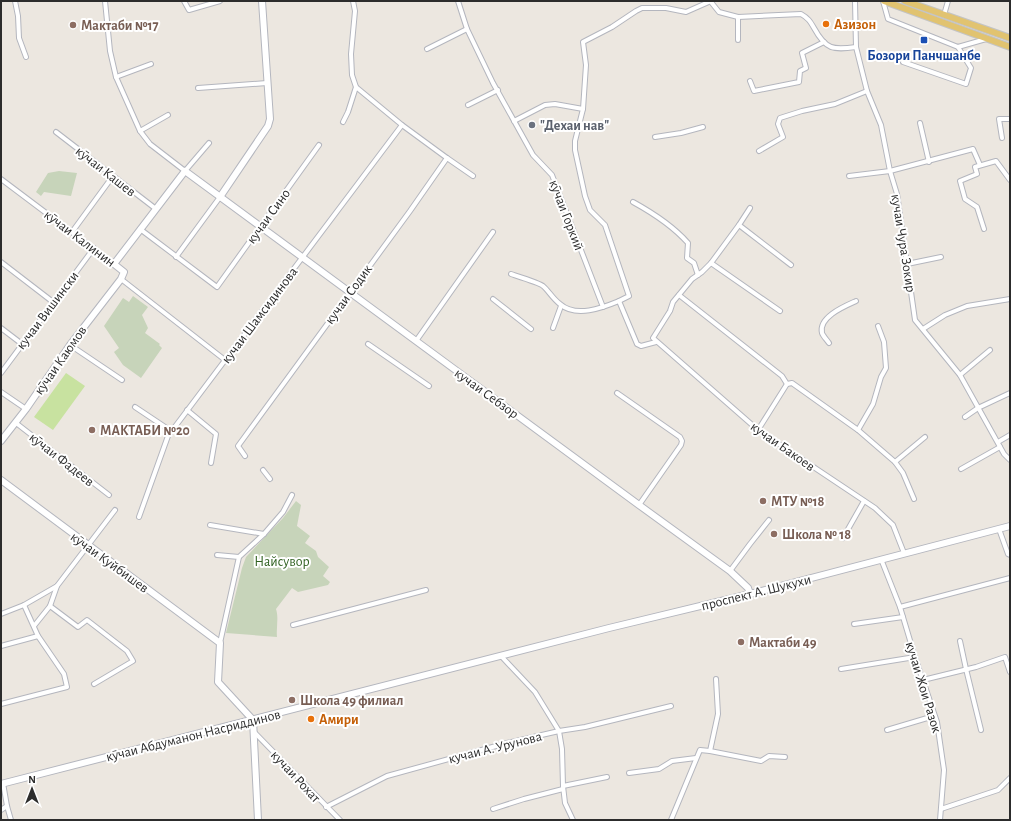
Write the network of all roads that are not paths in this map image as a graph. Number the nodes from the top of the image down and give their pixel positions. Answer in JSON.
{"nodes":[{"id":1,"x":15,"y":1,"type":"edge"},
{"id":2,"x":105,"y":1,"type":"edge"},
{"id":3,"x":184,"y":1,"type":"edge"},
{"id":4,"x":220,"y":1,"type":"edge"},
{"id":5,"x":262,"y":1,"type":"edge"},
{"id":6,"x":353,"y":1,"type":"edge"},
{"id":7,"x":458,"y":1,"type":"edge"},
{"id":8,"x":711,"y":1,"type":"edge"},
{"id":9,"x":855,"y":1,"type":"edge"},
{"id":10,"x":884,"y":1,"type":"edge"},
{"id":11,"x":905,"y":1,"type":"edge"},
{"id":12,"x":948,"y":1,"type":"edge"},
{"id":13,"x":208,"y":3,"type":"edge"},
{"id":14,"x":944,"y":15,"type":"junction"},
{"id":15,"x":738,"y":16,"type":"junction"},
{"id":16,"x":467,"y":29,"type":"junction"},
{"id":17,"x":1010,"y":38,"type":"edge"},
{"id":18,"x":986,"y":39,"type":"junction"},
{"id":19,"x":738,"y":40,"type":"dead end"},
{"id":20,"x":824,"y":42,"type":"junction"},
{"id":21,"x":856,"y":47,"type":"junction"},
{"id":22,"x":958,"y":47,"type":"junction"},
{"id":23,"x":1010,"y":47,"type":"edge"},
{"id":24,"x":428,"y":49,"type":"dead end"},
{"id":25,"x":26,"y":57,"type":"dead end"},
{"id":26,"x":903,"y":62,"type":"dead end"},
{"id":27,"x":151,"y":64,"type":"dead end"},
{"id":28,"x":116,"y":76,"type":"junction"},
{"id":29,"x":750,"y":81,"type":"dead end"},
{"id":30,"x":267,"y":83,"type":"junction"},
{"id":31,"x":356,"y":87,"type":"junction"},
{"id":32,"x":198,"y":88,"type":"dead end"},
{"id":33,"x":498,"y":90,"type":"junction"},
{"id":34,"x":867,"y":91,"type":"junction"},
{"id":35,"x":468,"y":105,"type":"dead end"},
{"id":36,"x":583,"y":109,"type":"junction"},
{"id":37,"x":168,"y":114,"type":"dead end"},
{"id":38,"x":1010,"y":118,"type":"edge"},
{"id":39,"x":514,"y":121,"type":"junction"},
{"id":40,"x":342,"y":122,"type":"dead end"},
{"id":41,"x":920,"y":123,"type":"dead end"},
{"id":42,"x":402,"y":126,"type":"junction"},
{"id":43,"x":703,"y":127,"type":"dead end"},
{"id":44,"x":140,"y":131,"type":"junction"},
{"id":45,"x":56,"y":132,"type":"dead end"},
{"id":46,"x":655,"y":137,"type":"dead end"},
{"id":47,"x":1002,"y":138,"type":"dead end"},
{"id":48,"x":209,"y":143,"type":"dead end"},
{"id":49,"x":318,"y":144,"type":"dead end"},
{"id":50,"x":759,"y":151,"type":"dead end"},
{"id":51,"x":447,"y":158,"type":"junction"},
{"id":52,"x":929,"y":162,"type":"junction"},
{"id":53,"x":980,"y":166,"type":"junction"},
{"id":54,"x":185,"y":171,"type":"junction"},
{"id":55,"x":890,"y":171,"type":"junction"},
{"id":56,"x":113,"y":176,"type":"junction"},
{"id":57,"x":473,"y":176,"type":"dead end"},
{"id":58,"x":849,"y":176,"type":"dead end"},
{"id":59,"x":1010,"y":180,"type":"edge"},
{"id":60,"x":2,"y":181,"type":"edge"},
{"id":61,"x":220,"y":197,"type":"junction"},
{"id":62,"x":633,"y":202,"type":"dead end"},
{"id":63,"x":750,"y":208,"type":"dead end"},
{"id":64,"x":156,"y":209,"type":"junction"},
{"id":65,"x":739,"y":225,"type":"junction"},
{"id":66,"x":260,"y":226,"type":"junction"},
{"id":67,"x":140,"y":229,"type":"junction"},
{"id":68,"x":984,"y":229,"type":"dead end"},
{"id":69,"x":72,"y":232,"type":"junction"},
{"id":70,"x":493,"y":232,"type":"dead end"},
{"id":71,"x":94,"y":248,"type":"junction"},
{"id":72,"x":176,"y":257,"type":"junction"},
{"id":73,"x":302,"y":257,"type":"junction"},
{"id":74,"x":941,"y":257,"type":"dead end"},
{"id":75,"x":1,"y":262,"type":"edge"},
{"id":76,"x":711,"y":263,"type":"junction"},
{"id":77,"x":114,"y":264,"type":"junction"},
{"id":78,"x":907,"y":264,"type":"junction"},
{"id":79,"x":791,"y":265,"type":"dead end"},
{"id":80,"x":511,"y":274,"type":"dead end"},
{"id":81,"x":698,"y":275,"type":"junction"},
{"id":82,"x":121,"y":279,"type":"junction"},
{"id":83,"x":350,"y":292,"type":"junction"},
{"id":84,"x":679,"y":295,"type":"junction"},
{"id":85,"x":493,"y":299,"type":"dead end"},
{"id":86,"x":1010,"y":299,"type":"edge"},
{"id":87,"x":619,"y":301,"type":"junction"},
{"id":88,"x":856,"y":301,"type":"dead end"},
{"id":89,"x":53,"y":302,"type":"junction"},
{"id":90,"x":561,"y":306,"type":"junction"},
{"id":91,"x":603,"y":307,"type":"junction"},
{"id":92,"x":780,"y":311,"type":"dead end"},
{"id":93,"x":878,"y":326,"type":"dead end"},
{"id":94,"x":1,"y":328,"type":"edge"},
{"id":95,"x":552,"y":328,"type":"dead end"},
{"id":96,"x":530,"y":329,"type":"dead end"},
{"id":97,"x":923,"y":330,"type":"junction"},
{"id":98,"x":416,"y":341,"type":"junction"},
{"id":99,"x":656,"y":342,"type":"junction"},
{"id":100,"x":829,"y":343,"type":"dead end"},
{"id":101,"x":22,"y":344,"type":"junction"},
{"id":102,"x":70,"y":344,"type":"junction"},
{"id":103,"x":368,"y":344,"type":"dead end"},
{"id":104,"x":990,"y":350,"type":"dead end"},
{"id":105,"x":225,"y":360,"type":"junction"},
{"id":106,"x":1,"y":372,"type":"edge"},
{"id":107,"x":960,"y":374,"type":"junction"},
{"id":108,"x":122,"y":380,"type":"dead end"},
{"id":109,"x":787,"y":384,"type":"junction"},
{"id":110,"x":429,"y":386,"type":"dead end"},
{"id":111,"x":1,"y":392,"type":"edge"},
{"id":112,"x":1010,"y":392,"type":"edge"},
{"id":113,"x":617,"y":393,"type":"dead end"},
{"id":114,"x":135,"y":407,"type":"dead end"},
{"id":115,"x":978,"y":408,"type":"junction"},
{"id":116,"x":26,"y":409,"type":"junction"},
{"id":117,"x":187,"y":410,"type":"junction"},
{"id":118,"x":965,"y":417,"type":"dead end"},
{"id":119,"x":16,"y":423,"type":"junction"},
{"id":120,"x":758,"y":430,"type":"junction"},
{"id":121,"x":858,"y":430,"type":"junction"},
{"id":122,"x":171,"y":431,"type":"junction"},
{"id":123,"x":1010,"y":435,"type":"edge"},
{"id":124,"x":925,"y":437,"type":"dead end"},
{"id":125,"x":1,"y":441,"type":"edge"},
{"id":126,"x":999,"y":444,"type":"junction"},
{"id":127,"x":245,"y":456,"type":"dead end"},
{"id":128,"x":1010,"y":460,"type":"edge"},
{"id":129,"x":895,"y":462,"type":"junction"},
{"id":130,"x":211,"y":463,"type":"dead end"},
{"id":131,"x":961,"y":469,"type":"dead end"},
{"id":132,"x":263,"y":470,"type":"dead end"},
{"id":133,"x":270,"y":479,"type":"dead end"},
{"id":134,"x":1,"y":480,"type":"edge"},
{"id":135,"x":109,"y":495,"type":"dead end"},
{"id":136,"x":292,"y":495,"type":"dead end"},
{"id":137,"x":914,"y":499,"type":"dead end"},
{"id":138,"x":864,"y":501,"type":"junction"},
{"id":139,"x":639,"y":505,"type":"junction"},
{"id":140,"x":115,"y":510,"type":"dead end"},
{"id":141,"x":139,"y":517,"type":"dead end"},
{"id":142,"x":769,"y":520,"type":"dead end"},
{"id":143,"x":210,"y":525,"type":"dead end"},
{"id":144,"x":1010,"y":526,"type":"edge"},
{"id":145,"x":999,"y":529,"type":"junction"},
{"id":146,"x":264,"y":534,"type":"junction"},
{"id":147,"x":843,"y":538,"type":"dead end"},
{"id":148,"x":89,"y":546,"type":"junction"},
{"id":149,"x":904,"y":553,"type":"junction"},
{"id":150,"x":217,"y":555,"type":"dead end"},
{"id":151,"x":1010,"y":555,"type":"edge"},
{"id":152,"x":239,"y":557,"type":"junction"},
{"id":153,"x":881,"y":559,"type":"junction"},
{"id":154,"x":730,"y":571,"type":"junction"},
{"id":155,"x":1010,"y":578,"type":"edge"},
{"id":156,"x":57,"y":586,"type":"junction"},
{"id":157,"x":426,"y":590,"type":"dead end"},
{"id":158,"x":750,"y":594,"type":"junction"},
{"id":159,"x":24,"y":605,"type":"junction"},
{"id":160,"x":50,"y":606,"type":"junction"},
{"id":161,"x":900,"y":606,"type":"junction"},
{"id":162,"x":1,"y":614,"type":"edge"},
{"id":163,"x":903,"y":617,"type":"junction"},
{"id":164,"x":854,"y":624,"type":"dead end"},
{"id":165,"x":293,"y":625,"type":"dead end"},
{"id":166,"x":34,"y":626,"type":"junction"},
{"id":167,"x":38,"y":636,"type":"junction"},
{"id":168,"x":960,"y":641,"type":"dead end"},
{"id":169,"x":220,"y":643,"type":"junction"},
{"id":170,"x":1,"y":646,"type":"edge"},
{"id":171,"x":501,"y":656,"type":"junction"},
{"id":172,"x":914,"y":657,"type":"junction"},
{"id":173,"x":841,"y":669,"type":"dead end"},
{"id":174,"x":966,"y":670,"type":"junction"},
{"id":175,"x":1010,"y":672,"type":"edge"},
{"id":176,"x":716,"y":678,"type":"dead end"},
{"id":177,"x":923,"y":680,"type":"junction"},
{"id":178,"x":94,"y":684,"type":"dead end"},
{"id":179,"x":1,"y":704,"type":"edge"},
{"id":180,"x":671,"y":706,"type":"dead end"},
{"id":181,"x":934,"y":716,"type":"junction"},
{"id":182,"x":253,"y":720,"type":"junction"},
{"id":183,"x":887,"y":730,"type":"dead end"},
{"id":184,"x":981,"y":730,"type":"dead end"},
{"id":185,"x":254,"y":731,"type":"junction"},
{"id":186,"x":559,"y":731,"type":"junction"},
{"id":187,"x":710,"y":750,"type":"junction"},
{"id":188,"x":785,"y":757,"type":"dead end"},
{"id":189,"x":696,"y":758,"type":"junction"},
{"id":190,"x":629,"y":773,"type":"dead end"},
{"id":191,"x":607,"y":777,"type":"dead end"},
{"id":192,"x":1010,"y":778,"type":"edge"},
{"id":193,"x":2,"y":784,"type":"edge"},
{"id":194,"x":563,"y":788,"type":"junction"},
{"id":195,"x":7,"y":806,"type":"junction"},
{"id":196,"x":326,"y":806,"type":"junction"},
{"id":197,"x":493,"y":809,"type":"dead end"},
{"id":198,"x":941,"y":809,"type":"junction"},
{"id":199,"x":1,"y":810,"type":"edge"},
{"id":200,"x":12,"y":820,"type":"edge"},
{"id":201,"x":258,"y":820,"type":"edge"},
{"id":202,"x":340,"y":820,"type":"edge"},
{"id":203,"x":573,"y":820,"type":"edge"},
{"id":204,"x":671,"y":820,"type":"edge"},
{"id":205,"x":940,"y":820,"type":"edge"}],
"edges":[{"from":1,"to":25,"type":"street"},
{"from":2,"to":28,"type":"street"},
{"from":3,"to":13,"type":"street"},
{"from":4,"to":13,"type":"street"},
{"from":5,"to":30,"type":"main road"},
{"from":6,"to":31,"type":"street"},
{"from":7,"to":16,"type":"street","name":"кӯчаи Горкий"},
{"from":8,"to":15,"type":"street"},
{"from":8,"to":36,"type":"street"},
{"from":9,"to":21,"type":"street","name":"кучаи Чура Зокир"},
{"from":10,"to":18,"type":"main road"},
{"from":10,"to":22,"type":"street"},
{"from":11,"to":14,"type":"main road"},
{"from":12,"to":14,"type":"street"},
{"from":14,"to":17,"type":"main road"},
{"from":15,"to":19,"type":"street"},
{"from":15,"to":20,"type":"street"},
{"from":16,"to":24,"type":"street"},
{"from":16,"to":33,"type":"street","name":"кӯчаи Горкий"},
{"from":18,"to":22,"type":"street"},
{"from":18,"to":23,"type":"main road"},
{"from":20,"to":21,"type":"street"},
{"from":20,"to":29,"type":"street"},
{"from":21,"to":34,"type":"street","name":"кучаи Чура Зокир"},
{"from":22,"to":26,"type":"street"},
{"from":27,"to":28,"type":"street"},
{"from":28,"to":44,"type":"street"},
{"from":30,"to":32,"type":"street"},
{"from":30,"to":61,"type":"main road"},
{"from":31,"to":40,"type":"street"},
{"from":31,"to":42,"type":"street"},
{"from":33,"to":35,"type":"street"},
{"from":33,"to":39,"type":"street","name":"кӯчаи Горкий"},
{"from":34,"to":50,"type":"street"},
{"from":34,"to":55,"type":"street","name":"кучаи Чура Зокир"},
{"from":36,"to":39,"type":"street"},
{"from":36,"to":87,"type":"street"},
{"from":37,"to":44,"type":"street"},
{"from":38,"to":47,"type":"street"},
{"from":39,"to":91,"type":"street","name":"кӯчаи Горкий"},
{"from":41,"to":52,"type":"street"},
{"from":42,"to":51,"type":"street"},
{"from":42,"to":73,"type":"street","name":"кучаи Шамсидинова"},
{"from":43,"to":46,"type":"street"},
{"from":44,"to":54,"type":"street"},
{"from":45,"to":56,"type":"street","name":"кӯчаи Кашев"},
{"from":48,"to":54,"type":"street"},
{"from":49,"to":66,"type":"street","name":"кучаи Сино"},
{"from":51,"to":57,"type":"street"},
{"from":51,"to":83,"type":"street","name":"кучаи Содик"},
{"from":52,"to":53,"type":"street"},
{"from":52,"to":55,"type":"street"},
{"from":53,"to":59,"type":"street"},
{"from":53,"to":68,"type":"street"},
{"from":54,"to":61,"type":"main road","name":"кучаи Себзор"},
{"from":54,"to":64,"type":"main road"},
{"from":55,"to":58,"type":"street"},
{"from":55,"to":78,"type":"street","name":"кучаи Чура Зокир"},
{"from":56,"to":64,"type":"street","name":"кӯчаи Кашев"},
{"from":56,"to":69,"type":"street"},
{"from":60,"to":69,"type":"street","name":"кӯчаи Калинин"},
{"from":61,"to":66,"type":"main road","name":"кучаи Себзор"},
{"from":61,"to":72,"type":"street"},
{"from":62,"to":81,"type":"street"},
{"from":63,"to":65,"type":"street"},
{"from":64,"to":67,"type":"main road"},
{"from":65,"to":76,"type":"street"},
{"from":65,"to":79,"type":"street"},
{"from":66,"to":72,"type":"street","name":"кучаи Сино"},
{"from":66,"to":73,"type":"main road","name":"кучаи Себзор"},
{"from":67,"to":72,"type":"street"},
{"from":67,"to":77,"type":"main road"},
{"from":69,"to":71,"type":"street","name":"кӯчаи Калинин"},
{"from":70,"to":98,"type":"street"},
{"from":71,"to":77,"type":"street","name":"кӯчаи Калинин"},
{"from":71,"to":89,"type":"street","name":"кучаи Вишински"},
{"from":73,"to":83,"type":"main road","name":"кучаи Себзор"},
{"from":73,"to":105,"type":"street","name":"кучаи Шамсидинова"},
{"from":74,"to":78,"type":"street"},
{"from":75,"to":89,"type":"street"},
{"from":76,"to":81,"type":"street"},
{"from":76,"to":92,"type":"street"},
{"from":77,"to":82,"type":"main road","name":"кӯчаи Калинин"},
{"from":78,"to":97,"type":"street","name":"кучаи Чура Зокир"},
{"from":80,"to":90,"type":"street"},
{"from":81,"to":84,"type":"street"},
{"from":82,"to":102,"type":"main road","name":"кӯчаи Каюмов"},
{"from":82,"to":105,"type":"street","name":"кӯчаи Калинин"},
{"from":83,"to":98,"type":"main road","name":"кучаи Себзор"},
{"from":83,"to":127,"type":"street","name":"кучаи Содик"},
{"from":84,"to":99,"type":"street"},
{"from":84,"to":109,"type":"street"},
{"from":85,"to":96,"type":"street"},
{"from":86,"to":97,"type":"street"},
{"from":87,"to":91,"type":"street"},
{"from":87,"to":99,"type":"street"},
{"from":88,"to":100,"type":"street"},
{"from":89,"to":101,"type":"street","name":"кучаи Вишински"},
{"from":90,"to":91,"type":"street"},
{"from":90,"to":95,"type":"street"},
{"from":93,"to":121,"type":"street"},
{"from":94,"to":101,"type":"street"},
{"from":97,"to":107,"type":"street","name":"кучаи Чура Зокир"},
{"from":98,"to":139,"type":"main road","name":"кучаи Себзор"},
{"from":99,"to":120,"type":"street","name":"кучаи Бакоев"},
{"from":101,"to":106,"type":"street","name":"кучаи Вишински"},
{"from":102,"to":108,"type":"street"},
{"from":102,"to":116,"type":"main road","name":"кӯчаи Каюмов"},
{"from":103,"to":110,"type":"street"},
{"from":104,"to":107,"type":"street"},
{"from":105,"to":117,"type":"street","name":"кучаи Шамсидинова"},
{"from":107,"to":115,"type":"street","name":"кучаи Чура Зокир"},
{"from":109,"to":120,"type":"street"},
{"from":109,"to":121,"type":"street"},
{"from":111,"to":116,"type":"street"},
{"from":112,"to":115,"type":"street"},
{"from":113,"to":139,"type":"street"},
{"from":114,"to":122,"type":"street"},
{"from":115,"to":118,"type":"street"},
{"from":115,"to":126,"type":"street","name":"кучаи Чура Зокир"},
{"from":116,"to":119,"type":"main road","name":"кӯчаи Каюмов"},
{"from":117,"to":122,"type":"street","name":"кучаи Шамсидинова"},
{"from":117,"to":130,"type":"street"},
{"from":119,"to":125,"type":"main road","name":"кӯчаи Каюмов"},
{"from":119,"to":135,"type":"street","name":"кӯчаи Фадеев"},
{"from":120,"to":138,"type":"street","name":"кучаи Бакоев"},
{"from":121,"to":129,"type":"street"},
{"from":122,"to":141,"type":"street","name":"кучаи Шамсидинова"},
{"from":123,"to":126,"type":"street"},
{"from":124,"to":129,"type":"street"},
{"from":126,"to":128,"type":"street","name":"кучаи Чура Зокир"},
{"from":126,"to":131,"type":"street"},
{"from":129,"to":137,"type":"street"},
{"from":132,"to":133,"type":"street"},
{"from":134,"to":148,"type":"main road","name":"кӯчаи Куйбишев"},
{"from":136,"to":146,"type":"street"},
{"from":138,"to":147,"type":"street"},
{"from":138,"to":149,"type":"street","name":"кучаи Бакоев"},
{"from":139,"to":154,"type":"main road","name":"кучаи Себзор"},
{"from":140,"to":148,"type":"street"},
{"from":142,"to":154,"type":"street"},
{"from":143,"to":146,"type":"street"},
{"from":144,"to":145,"type":"main road","name":"проспект А. Шукухи"},
{"from":145,"to":149,"type":"main road","name":"проспект А. Шукухи"},
{"from":145,"to":151,"type":"street"},
{"from":146,"to":152,"type":"street"},
{"from":148,"to":156,"type":"street"},
{"from":148,"to":169,"type":"main road","name":"кӯчаи Куйбишев"},
{"from":149,"to":153,"type":"main road","name":"проспект А. Шукухи"},
{"from":150,"to":152,"type":"street"},
{"from":152,"to":169,"type":"street"},
{"from":153,"to":158,"type":"main road","name":"проспект А. Шукухи"},
{"from":153,"to":161,"type":"street","name":"кучаи Жои Разок"},
{"from":154,"to":158,"type":"main road","name":"кучаи Себзор"},
{"from":155,"to":161,"type":"street"},
{"from":156,"to":159,"type":"street"},
{"from":156,"to":160,"type":"street"},
{"from":157,"to":165,"type":"street"},
{"from":158,"to":171,"type":"main road","name":"проспект А. Шукухи"},
{"from":159,"to":162,"type":"street"},
{"from":159,"to":166,"type":"street"},
{"from":160,"to":166,"type":"street"},
{"from":160,"to":178,"type":"street"},
{"from":161,"to":163,"type":"street","name":"кучаи Жои Разок"},
{"from":163,"to":164,"type":"street"},
{"from":163,"to":172,"type":"street","name":"кучаи Жои Разок"},
{"from":166,"to":167,"type":"street"},
{"from":167,"to":170,"type":"street"},
{"from":167,"to":179,"type":"street"},
{"from":168,"to":174,"type":"street"},
{"from":169,"to":182,"type":"main road"},
{"from":171,"to":182,"type":"main road","name":"кӯчаи Абдуманон Насриддинов"},
{"from":171,"to":186,"type":"street"},
{"from":172,"to":173,"type":"street"},
{"from":172,"to":177,"type":"street","name":"кучаи Жои Разок"},
{"from":174,"to":175,"type":"street"},
{"from":174,"to":177,"type":"street"},
{"from":174,"to":184,"type":"street"},
{"from":176,"to":187,"type":"street"},
{"from":177,"to":181,"type":"street","name":"кучаи Жои Разок"},
{"from":180,"to":186,"type":"street","name":"кучаи А. Урунова"},
{"from":181,"to":183,"type":"street"},
{"from":181,"to":198,"type":"street","name":"кучаи Жои Разок"},
{"from":182,"to":185,"type":"main road"},
{"from":182,"to":193,"type":"main road","name":"кӯчаи Абдуманон Насриддинов"},
{"from":185,"to":196,"type":"street","name":"кучаи Рохат"},
{"from":185,"to":201,"type":"main road"},
{"from":186,"to":194,"type":"street"},
{"from":186,"to":196,"type":"street","name":"кучаи А. Урунова"},
{"from":187,"to":188,"type":"street"},
{"from":187,"to":189,"type":"street"},
{"from":189,"to":190,"type":"street"},
{"from":189,"to":204,"type":"street"},
{"from":191,"to":194,"type":"street"},
{"from":192,"to":198,"type":"street"},
{"from":193,"to":195,"type":"street"},
{"from":194,"to":197,"type":"street"},
{"from":194,"to":203,"type":"street"},
{"from":195,"to":199,"type":"street"},
{"from":195,"to":200,"type":"street"},
{"from":196,"to":202,"type":"street","name":"кучаи Рохат"},
{"from":198,"to":205,"type":"street","name":"кучаи Жои Разок"}]}
